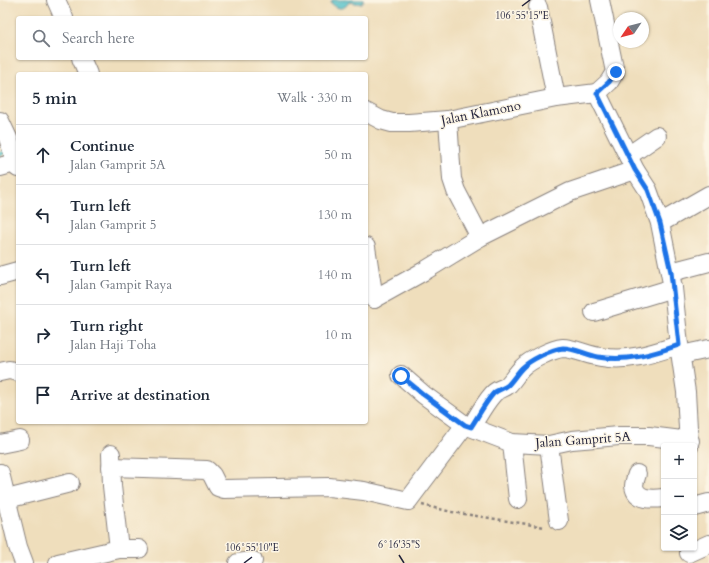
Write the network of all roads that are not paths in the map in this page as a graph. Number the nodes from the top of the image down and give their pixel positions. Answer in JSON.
{"nodes":[{"id":1,"x":56,"y":0,"type":"edge"},
{"id":2,"x":600,"y":0,"type":"edge"},
{"id":3,"x":538,"y":7,"type":"dead end"},
{"id":4,"x":63,"y":16,"type":"edge"},
{"id":5,"x":82,"y":60,"type":"edge"},
{"id":6,"x":87,"y":72,"type":"edge"},
{"id":7,"x":597,"y":93,"type":"junction"},
{"id":8,"x":556,"y":98,"type":"junction"},
{"id":9,"x":368,"y":113,"type":"edge"},
{"id":10,"x":448,"y":120,"type":"junction"},
{"id":11,"x":0,"y":121,"type":"edge"},
{"id":12,"x":657,"y":136,"type":"dead end"},
{"id":13,"x":10,"y":154,"type":"edge"},
{"id":14,"x":632,"y":163,"type":"junction"},
{"id":15,"x":709,"y":195,"type":"edge"},
{"id":16,"x":660,"y":223,"type":"junction"},
{"id":17,"x":480,"y":237,"type":"junction"},
{"id":18,"x":709,"y":262,"type":"edge"},
{"id":19,"x":16,"y":272,"type":"edge"},
{"id":20,"x":368,"y":273,"type":"edge"},
{"id":21,"x":0,"y":276,"type":"edge"},
{"id":22,"x":672,"y":280,"type":"junction"},
{"id":23,"x":370,"y":299,"type":"edge"},
{"id":24,"x":594,"y":312,"type":"dead end"},
{"id":25,"x":709,"y":349,"type":"edge"},
{"id":26,"x":680,"y":350,"type":"junction"},
{"id":27,"x":401,"y":376,"type":"dead end"},
{"id":28,"x":468,"y":426,"type":"junction"},
{"id":29,"x":20,"y":440,"type":"dead end"},
{"id":30,"x":512,"y":443,"type":"junction"},
{"id":31,"x":685,"y":443,"type":"edge"},
{"id":32,"x":690,"y":443,"type":"edge"},
{"id":33,"x":0,"y":444,"type":"edge"},
{"id":34,"x":549,"y":445,"type":"junction"},
{"id":35,"x":0,"y":473,"type":"edge"},
{"id":36,"x":637,"y":474,"type":"dead end"},
{"id":37,"x":70,"y":483,"type":"dead end"},
{"id":38,"x":661,"y":498,"type":"edge"},
{"id":39,"x":7,"y":499,"type":"junction"},
{"id":40,"x":518,"y":499,"type":"dead end"},
{"id":41,"x":709,"y":503,"type":"edge"},
{"id":42,"x":697,"y":506,"type":"edge"},
{"id":43,"x":558,"y":521,"type":"road end"},
{"id":44,"x":709,"y":544,"type":"edge"},
{"id":45,"x":119,"y":549,"type":"junction"},
{"id":46,"x":139,"y":549,"type":"dead end"},
{"id":47,"x":689,"y":554,"type":"edge"},
{"id":48,"x":24,"y":563,"type":"edge"},
{"id":49,"x":58,"y":563,"type":"edge"}],
"edges":[{"from":1,"to":4,"type":"street"},
{"from":2,"to":7,"type":"street"},
{"from":3,"to":8,"type":"street"},
{"from":5,"to":6,"type":"street"},
{"from":7,"to":8,"type":"street","name":"Jalan Klamono"},
{"from":7,"to":14,"type":"street"},
{"from":8,"to":10,"type":"street","name":"Jalan Klamono"},
{"from":9,"to":10,"type":"street","name":"Jalan Klamono"},
{"from":10,"to":17,"type":"street"},
{"from":11,"to":13,"type":"street"},
{"from":12,"to":14,"type":"street"},
{"from":14,"to":16,"type":"street"},
{"from":14,"to":17,"type":"street"},
{"from":15,"to":16,"type":"street"},
{"from":16,"to":22,"type":"street"},
{"from":17,"to":23,"type":"street"},
{"from":18,"to":22,"type":"street"},
{"from":19,"to":21,"type":"street"},
{"from":20,"to":23,"type":"street"},
{"from":22,"to":24,"type":"street"},
{"from":22,"to":26,"type":"street"},
{"from":25,"to":26,"type":"street"},
{"from":26,"to":28,"type":"street"},
{"from":26,"to":32,"type":"street"},
{"from":27,"to":28,"type":"street","name":"Jalan Gamprit 5A"},
{"from":28,"to":30,"type":"street","name":"Jalan Gamprit 5A"},
{"from":28,"to":45,"type":"street"},
{"from":29,"to":33,"type":"street"},
{"from":30,"to":34,"type":"street","name":"Jalan Gamprit 5A"},
{"from":30,"to":40,"type":"street"},
{"from":31,"to":34,"type":"street","name":"Jalan Gamprit 5A"},
{"from":34,"to":43,"type":"street"},
{"from":35,"to":39,"type":"street"},
{"from":36,"to":38,"type":"street"},
{"from":37,"to":39,"type":"street"},
{"from":39,"to":48,"type":"street"},
{"from":41,"to":42,"type":"street"},
{"from":44,"to":47,"type":"street"},
{"from":45,"to":46,"type":"street"},
{"from":45,"to":49,"type":"street"}]}
